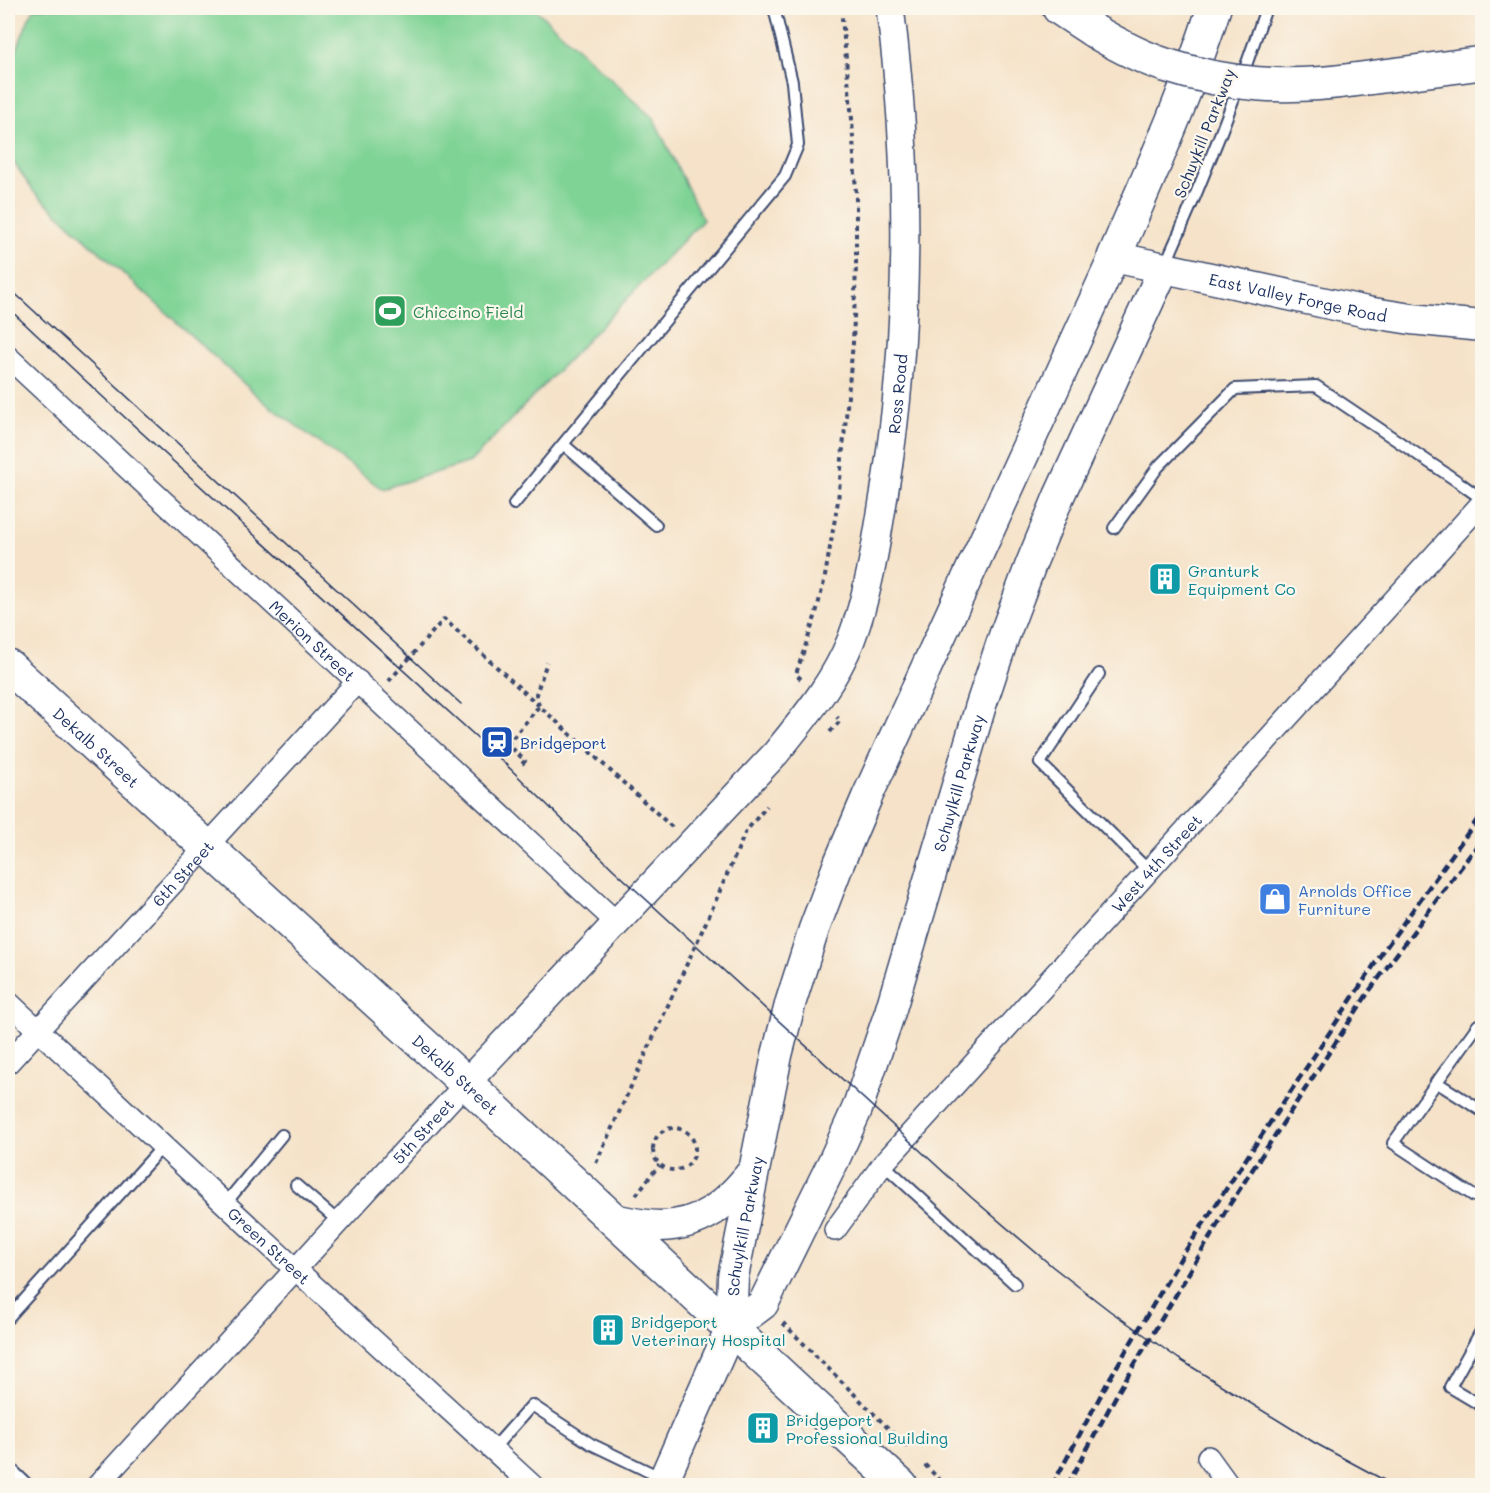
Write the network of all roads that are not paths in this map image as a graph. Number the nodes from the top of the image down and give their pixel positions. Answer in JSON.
{"nodes":[{"id":1,"x":774,"y":8,"type":"edge"},
{"id":2,"x":890,"y":8,"type":"edge"},
{"id":3,"x":1059,"y":8,"type":"edge"},
{"id":4,"x":1214,"y":8,"type":"edge"},
{"id":5,"x":1266,"y":8,"type":"edge"},
{"id":6,"x":1482,"y":63,"type":"edge"},
{"id":7,"x":1114,"y":257,"type":"junction"},
{"id":8,"x":1164,"y":268,"type":"junction"},
{"id":9,"x":1482,"y":326,"type":"edge"},
{"id":10,"x":8,"y":357,"type":"edge"},
{"id":11,"x":563,"y":444,"type":"junction"},
{"id":12,"x":1482,"y":501,"type":"edge"},
{"id":13,"x":514,"y":504,"type":"dead end"},
{"id":14,"x":656,"y":525,"type":"dead end"},
{"id":15,"x":1114,"y":528,"type":"dead end"},
{"id":16,"x":8,"y":666,"type":"edge"},
{"id":17,"x":1098,"y":674,"type":"dead end"},
{"id":18,"x":357,"y":681,"type":"junction"},
{"id":19,"x":776,"y":753,"type":"joint"},
{"id":20,"x":206,"y":847,"type":"junction"},
{"id":21,"x":1149,"y":871,"type":"junction"},
{"id":22,"x":616,"y":922,"type":"junction"},
{"id":23,"x":8,"y":1002,"type":"edge"},
{"id":24,"x":1482,"y":1029,"type":"edge"},
{"id":25,"x":38,"y":1030,"type":"junction"},
{"id":26,"x":8,"y":1063,"type":"edge"},
{"id":27,"x":1436,"y":1082,"type":"junction"},
{"id":28,"x":466,"y":1083,"type":"junction"},
{"id":29,"x":1482,"y":1111,"type":"edge"},
{"id":30,"x":282,"y":1135,"type":"dead end"},
{"id":31,"x":163,"y":1146,"type":"junction"},
{"id":32,"x":883,"y":1164,"type":"junction"},
{"id":33,"x":753,"y":1171,"type":"junction"},
{"id":34,"x":296,"y":1185,"type":"dead end"},
{"id":35,"x":1474,"y":1196,"type":"dead end"},
{"id":36,"x":225,"y":1204,"type":"junction"},
{"id":37,"x":613,"y":1219,"type":"junction"},
{"id":38,"x":339,"y":1222,"type":"junction"},
{"id":39,"x":835,"y":1230,"type":"dead end"},
{"id":40,"x":295,"y":1269,"type":"junction"},
{"id":41,"x":1015,"y":1284,"type":"dead end"},
{"id":42,"x":8,"y":1318,"type":"edge"},
{"id":43,"x":731,"y":1328,"type":"junction"},
{"id":44,"x":1482,"y":1332,"type":"edge"},
{"id":45,"x":1482,"y":1406,"type":"edge"},
{"id":46,"x":493,"y":1449,"type":"junction"},
{"id":47,"x":1209,"y":1457,"type":"dead end"},
{"id":48,"x":8,"y":1466,"type":"edge"},
{"id":49,"x":662,"y":1482,"type":"edge"},
{"id":50,"x":29,"y":1485,"type":"edge"},
{"id":51,"x":97,"y":1485,"type":"edge"},
{"id":52,"x":533,"y":1485,"type":"edge"},
{"id":53,"x":901,"y":1485,"type":"edge"},
{"id":54,"x":1229,"y":1485,"type":"edge"}],
"edges":[{"from":1,"to":11,"type":"lane"},
{"from":2,"to":19,"type":"street","name":"Ross Road"},
{"from":3,"to":6,"type":"highway","bridge":true},
{"from":4,"to":7,"type":"highway"},
{"from":5,"to":8,"type":"lane","name":"Schuykill Parkway"},
{"from":7,"to":8,"type":"main road","name":"East Valley Forge Road"},
{"from":7,"to":33,"type":"main road","name":"Schuylkill Parkway"},
{"from":8,"to":9,"type":"main road","name":"East Valley Forge Road"},
{"from":8,"to":43,"type":"main road","name":"Schuylkill Parkway"},
{"from":10,"to":18,"type":"street","name":"Merion Street"},
{"from":11,"to":13,"type":"lane"},
{"from":11,"to":14,"type":"lane"},
{"from":12,"to":15,"type":"lane"},
{"from":12,"to":21,"type":"street","name":"West 4th Street"},
{"from":16,"to":20,"type":"highway","name":"Dekalb Street"},
{"from":17,"to":21,"type":"lane"},
{"from":18,"to":20,"type":"street","name":"6th Street"},
{"from":18,"to":22,"type":"street","name":"Merion Street"},
{"from":19,"to":22,"type":"street","name":"5th Street"},
{"from":20,"to":25,"type":"street","name":"6th Street"},
{"from":20,"to":28,"type":"highway","name":"Dekalb Street"},
{"from":21,"to":32,"type":"street","name":"West 4th Street"},
{"from":22,"to":28,"type":"street","name":"5th Street"},
{"from":23,"to":25,"type":"street","name":"Green Street"},
{"from":24,"to":27,"type":"lane"},
{"from":25,"to":26,"type":"street","name":"6th Street"},
{"from":25,"to":31,"type":"street","name":"Green Street"},
{"from":27,"to":29,"type":"lane"},
{"from":27,"to":35,"type":"lane"},
{"from":28,"to":37,"type":"highway","name":"Dekalb Street"},
{"from":28,"to":38,"type":"street","name":"5th Street"},
{"from":30,"to":36,"type":"lane"},
{"from":31,"to":36,"type":"street","name":"Green Street"},
{"from":31,"to":42,"type":"lane"},
{"from":32,"to":39,"type":"street","name":"West 4th Street"},
{"from":32,"to":41,"type":"lane"},
{"from":33,"to":37,"type":"main road"},
{"from":33,"to":43,"type":"main road","name":"Schuylkill Parkway"},
{"from":34,"to":38,"type":"lane"},
{"from":36,"to":40,"type":"street","name":"Green Street"},
{"from":37,"to":43,"type":"highway","name":"Dekalb Street"},
{"from":38,"to":40,"type":"street","name":"5th Street"},
{"from":40,"to":46,"type":"street","name":"Green Street"},
{"from":40,"to":51,"type":"street","name":"5th Street"},
{"from":43,"to":49,"type":"main road"},
{"from":43,"to":53,"type":"highway","name":"Dekalb Street"},
{"from":44,"to":45,"type":"lane"},
{"from":46,"to":49,"type":"lane"},
{"from":46,"to":52,"type":"street","name":"Green Street"},
{"from":47,"to":54,"type":"street"},
{"from":48,"to":50,"type":"lane"}]}
